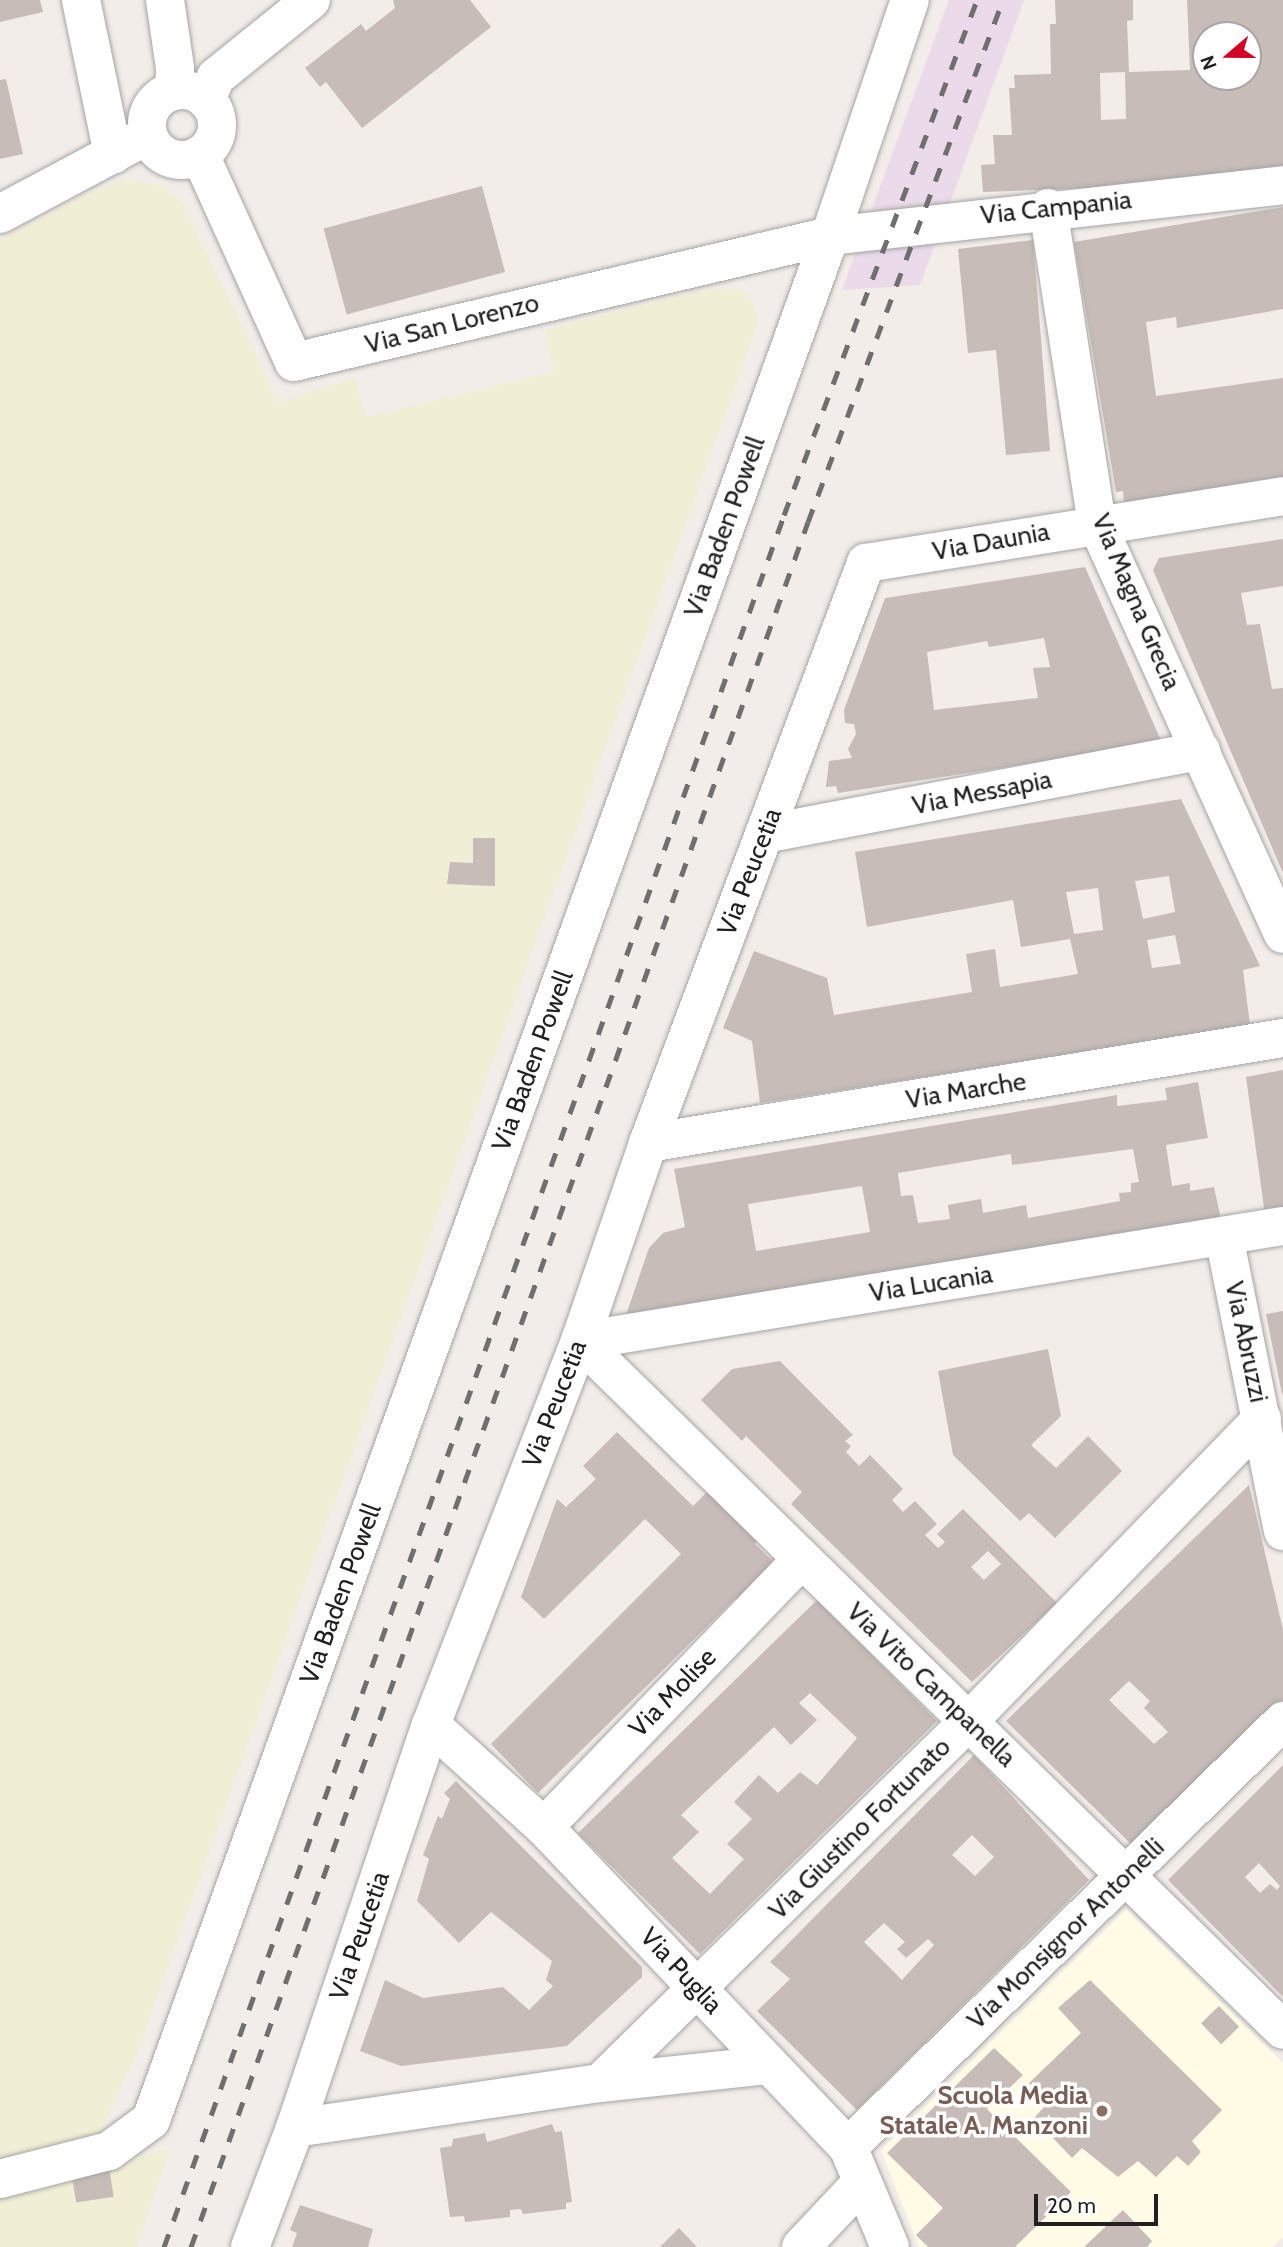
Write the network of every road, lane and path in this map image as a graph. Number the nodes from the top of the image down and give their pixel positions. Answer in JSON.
{"nodes":[{"id":1,"x":80,"y":0,"type":"edge"},
{"id":2,"x":164,"y":0,"type":"edge"},
{"id":3,"x":312,"y":0,"type":"edge"},
{"id":4,"x":910,"y":0,"type":"edge"},
{"id":5,"x":190,"y":95,"type":"junction"},
{"id":6,"x":148,"y":135,"type":"junction"},
{"id":7,"x":113,"y":155,"type":"junction"},
{"id":8,"x":200,"y":155,"type":"junction"},
{"id":9,"x":1283,"y":185,"type":"edge"},
{"id":10,"x":1048,"y":208,"type":"junction"},
{"id":11,"x":0,"y":214,"type":"edge"},
{"id":12,"x":830,"y":236,"type":"junction"},
{"id":13,"x":1283,"y":496,"type":"edge"},
{"id":14,"x":1097,"y":523,"type":"junction"},
{"id":15,"x":866,"y":563,"type":"joint"},
{"id":16,"x":1201,"y":751,"type":"junction"},
{"id":17,"x":764,"y":834,"type":"junction"},
{"id":18,"x":1283,"y":934,"type":"edge"},
{"id":19,"x":1283,"y":1038,"type":"edge"},
{"id":20,"x":648,"y":1143,"type":"junction"},
{"id":21,"x":1283,"y":1226,"type":"edge"},
{"id":22,"x":1224,"y":1236,"type":"junction"},
{"id":23,"x":580,"y":1341,"type":"junction"},
{"id":24,"x":1262,"y":1419,"type":"junction"},
{"id":25,"x":1283,"y":1531,"type":"edge"},
{"id":26,"x":802,"y":1559,"type":"junction"},
{"id":27,"x":968,"y":1721,"type":"junction"},
{"id":28,"x":1283,"y":1721,"type":"edge"},
{"id":29,"x":431,"y":1725,"type":"junction"},
{"id":30,"x":544,"y":1826,"type":"junction"},
{"id":31,"x":1126,"y":1876,"type":"junction"},
{"id":32,"x":698,"y":1990,"type":"junction"},
{"id":33,"x":1282,"y":2028,"type":"edge"},
{"id":34,"x":769,"y":2065,"type":"junction"},
{"id":35,"x":600,"y":2083,"type":"junction"},
{"id":36,"x":295,"y":2128,"type":"junction"},
{"id":37,"x":849,"y":2147,"type":"junction"},
{"id":38,"x":0,"y":2179,"type":"edge"},
{"id":39,"x":861,"y":2183,"type":"junction"},
{"id":40,"x":250,"y":2247,"type":"edge"},
{"id":41,"x":801,"y":2247,"type":"edge"},
{"id":42,"x":890,"y":2247,"type":"edge"}],
"edges":[{"from":1,"to":7,"type":"street"},
{"from":2,"to":5,"type":"street"},
{"from":3,"to":5,"type":"street"},
{"from":4,"to":12,"type":"street","name":"Via Baden Powell"},
{"from":5,"to":6,"type":"street"},
{"from":5,"to":8,"type":"street"},
{"from":6,"to":7,"type":"street"},
{"from":6,"to":8,"type":"street"},
{"from":7,"to":11,"type":"street"},
{"from":8,"to":12,"type":"street","name":"Via San Lorenzo"},
{"from":9,"to":10,"type":"street","name":"Via Campania"},
{"from":10,"to":12,"type":"street","name":"Via Campania"},
{"from":10,"to":14,"type":"street","name":"Via Magna Grecia"},
{"from":12,"to":38,"type":"street","name":"Via Baden Powell"},
{"from":13,"to":14,"type":"street","name":"Via Daunia"},
{"from":14,"to":15,"type":"street","name":"Via Daunia"},
{"from":14,"to":16,"type":"street","name":"Via Magna Grecia"},
{"from":15,"to":17,"type":"street","name":"Via Peucetia"},
{"from":16,"to":17,"type":"street","name":"Via Messapia"},
{"from":16,"to":18,"type":"street","name":"Via Magna Grecia"},
{"from":17,"to":20,"type":"street","name":"Via Peucetia"},
{"from":19,"to":20,"type":"street","name":"Via Marche"},
{"from":20,"to":23,"type":"street","name":"Via Peucetia"},
{"from":21,"to":22,"type":"street","name":"Via Lucania"},
{"from":22,"to":23,"type":"street","name":"Via Lucania"},
{"from":22,"to":24,"type":"street","name":"Via Abruzzi"},
{"from":23,"to":26,"type":"street","name":"Via Vito Campanella"},
{"from":23,"to":29,"type":"street","name":"Via Peucetia"},
{"from":24,"to":25,"type":"street","name":"Via Abruzzi"},
{"from":24,"to":27,"type":"street","name":"Via Giustino Fortunato"},
{"from":26,"to":27,"type":"street","name":"Via Vito Campanella"},
{"from":26,"to":30,"type":"street","name":"Via Molise"},
{"from":27,"to":31,"type":"street","name":"Via Vito Campanella"},
{"from":27,"to":32,"type":"street","name":"Via Giustino Fortunato"},
{"from":28,"to":31,"type":"street","name":"Via Monsignor Antonelli"},
{"from":29,"to":30,"type":"street","name":"Via Puglia"},
{"from":29,"to":36,"type":"street","name":"Via Peucetia"},
{"from":30,"to":32,"type":"street","name":"Via Puglia"},
{"from":31,"to":33,"type":"street","name":"Via Vito Campanella"},
{"from":31,"to":37,"type":"street","name":"Via Monsignor Antonelli"},
{"from":32,"to":34,"type":"street","name":"Via Puglia"},
{"from":32,"to":35,"type":"street","name":"Via Giustino Fortunato"},
{"from":34,"to":35,"type":"street"},
{"from":34,"to":37,"type":"street","name":"Via Puglia"},
{"from":35,"to":36,"type":"street"},
{"from":36,"to":40,"type":"street","name":"Via Peucetia"},
{"from":37,"to":39,"type":"street","name":"Via Puglia"},
{"from":39,"to":41,"type":"street"},
{"from":39,"to":42,"type":"street","name":"Via Puglia"}]}
